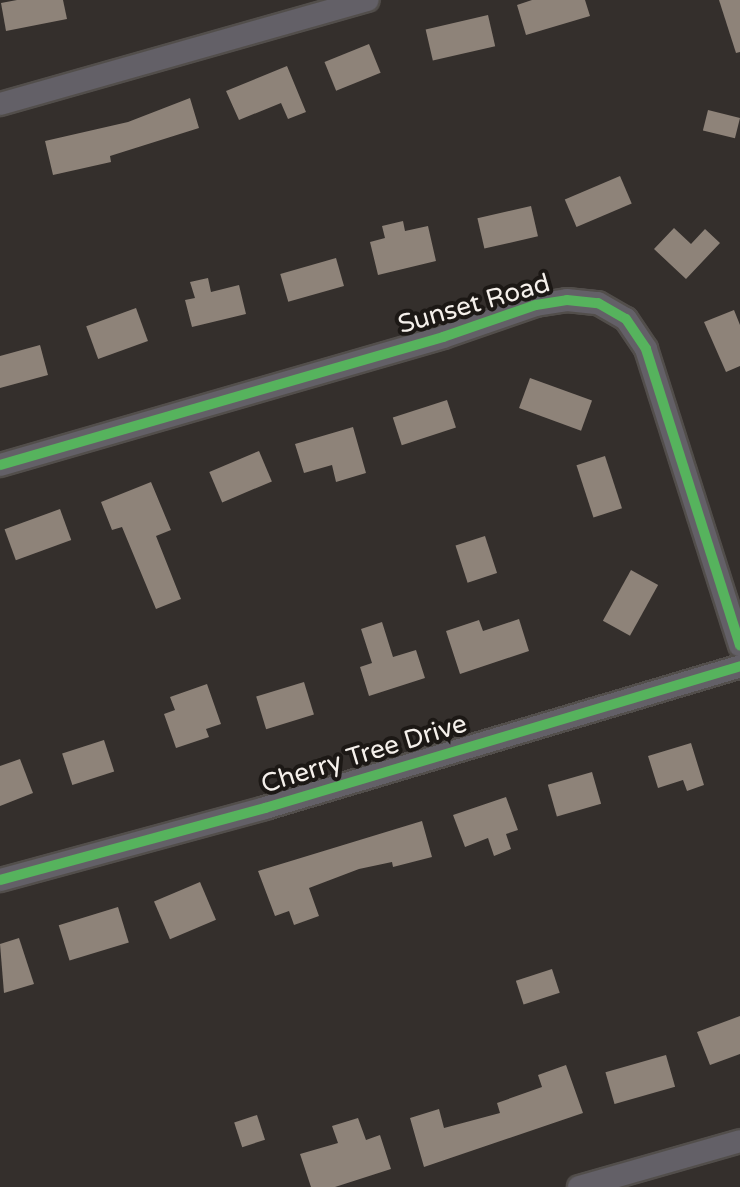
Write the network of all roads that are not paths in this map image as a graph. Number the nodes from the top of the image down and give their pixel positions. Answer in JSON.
{"nodes":[{"id":1,"x":368,"y":0,"type":"edge"},
{"id":2,"x":0,"y":104,"type":"edge"},
{"id":3,"x":0,"y":465,"type":"edge"},
{"id":4,"x":740,"y":645,"type":"edge"},
{"id":5,"x":740,"y":666,"type":"edge"},
{"id":6,"x":0,"y":880,"type":"edge"},
{"id":7,"x":740,"y":1141,"type":"edge"},
{"id":8,"x":592,"y":1185,"type":"edge"}],
"edges":[{"from":1,"to":2,"type":"street"},
{"from":3,"to":4,"type":"street","name":"Sunset Road"},
{"from":5,"to":6,"type":"street","name":"Cherry Tree Drive"},
{"from":7,"to":8,"type":"street"}]}
